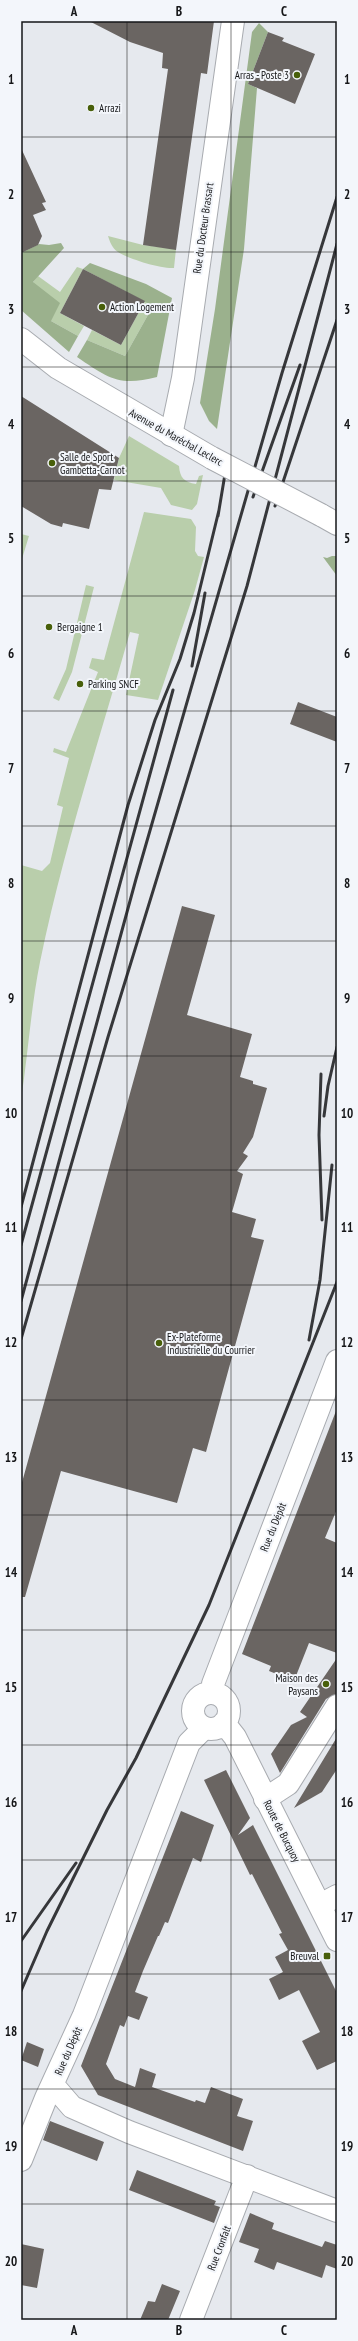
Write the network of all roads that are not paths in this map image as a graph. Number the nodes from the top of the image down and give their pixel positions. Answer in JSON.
{"nodes":[{"id":1,"x":233,"y":21,"type":"edge"},
{"id":2,"x":21,"y":339,"type":"edge"},
{"id":3,"x":171,"y":435,"type":"junction"},
{"id":4,"x":329,"y":519,"type":"edge"},
{"id":5,"x":337,"y":1361,"type":"edge"},
{"id":6,"x":213,"y":1693,"type":"junction"},
{"id":7,"x":337,"y":1706,"type":"edge"},
{"id":8,"x":214,"y":1726,"type":"junction"},
{"id":9,"x":265,"y":1799,"type":"junction"},
{"id":10,"x":328,"y":1901,"type":"edge"},
{"id":11,"x":337,"y":1940,"type":"edge"},
{"id":12,"x":53,"y":2085,"type":"junction"},
{"id":13,"x":21,"y":2160,"type":"edge"},
{"id":14,"x":247,"y":2176,"type":"junction"},
{"id":15,"x":337,"y":2211,"type":"edge"},
{"id":16,"x":192,"y":2320,"type":"edge"}],
"edges":[{"from":1,"to":3,"type":"street","name":"Rue du Docteur Brassart"},
{"from":2,"to":3,"type":"street","name":"Avenue du Maréchal Leclerc"},
{"from":3,"to":4,"type":"street","name":"Avenue du Maréchal Leclerc","bridge":true},
{"from":5,"to":6,"type":"street","name":"Rue du Dépôt"},
{"from":6,"to":8,"type":"street"},
{"from":6,"to":8,"type":"street"},
{"from":7,"to":9,"type":"street"},
{"from":8,"to":9,"type":"street","name":"Route de Bucquoy"},
{"from":8,"to":12,"type":"street","name":"Rue du Dépôt"},
{"from":9,"to":10,"type":"street","name":"Route de Bucquoy"},
{"from":10,"to":11,"type":"street","name":"Route de Bucquoy"},
{"from":12,"to":13,"type":"street"},
{"from":12,"to":14,"type":"street","name":"Rue du Dépôt"},
{"from":14,"to":15,"type":"street","name":"Rue du Dépôt"},
{"from":14,"to":16,"type":"street","name":"Rue Cronfalt"}]}
